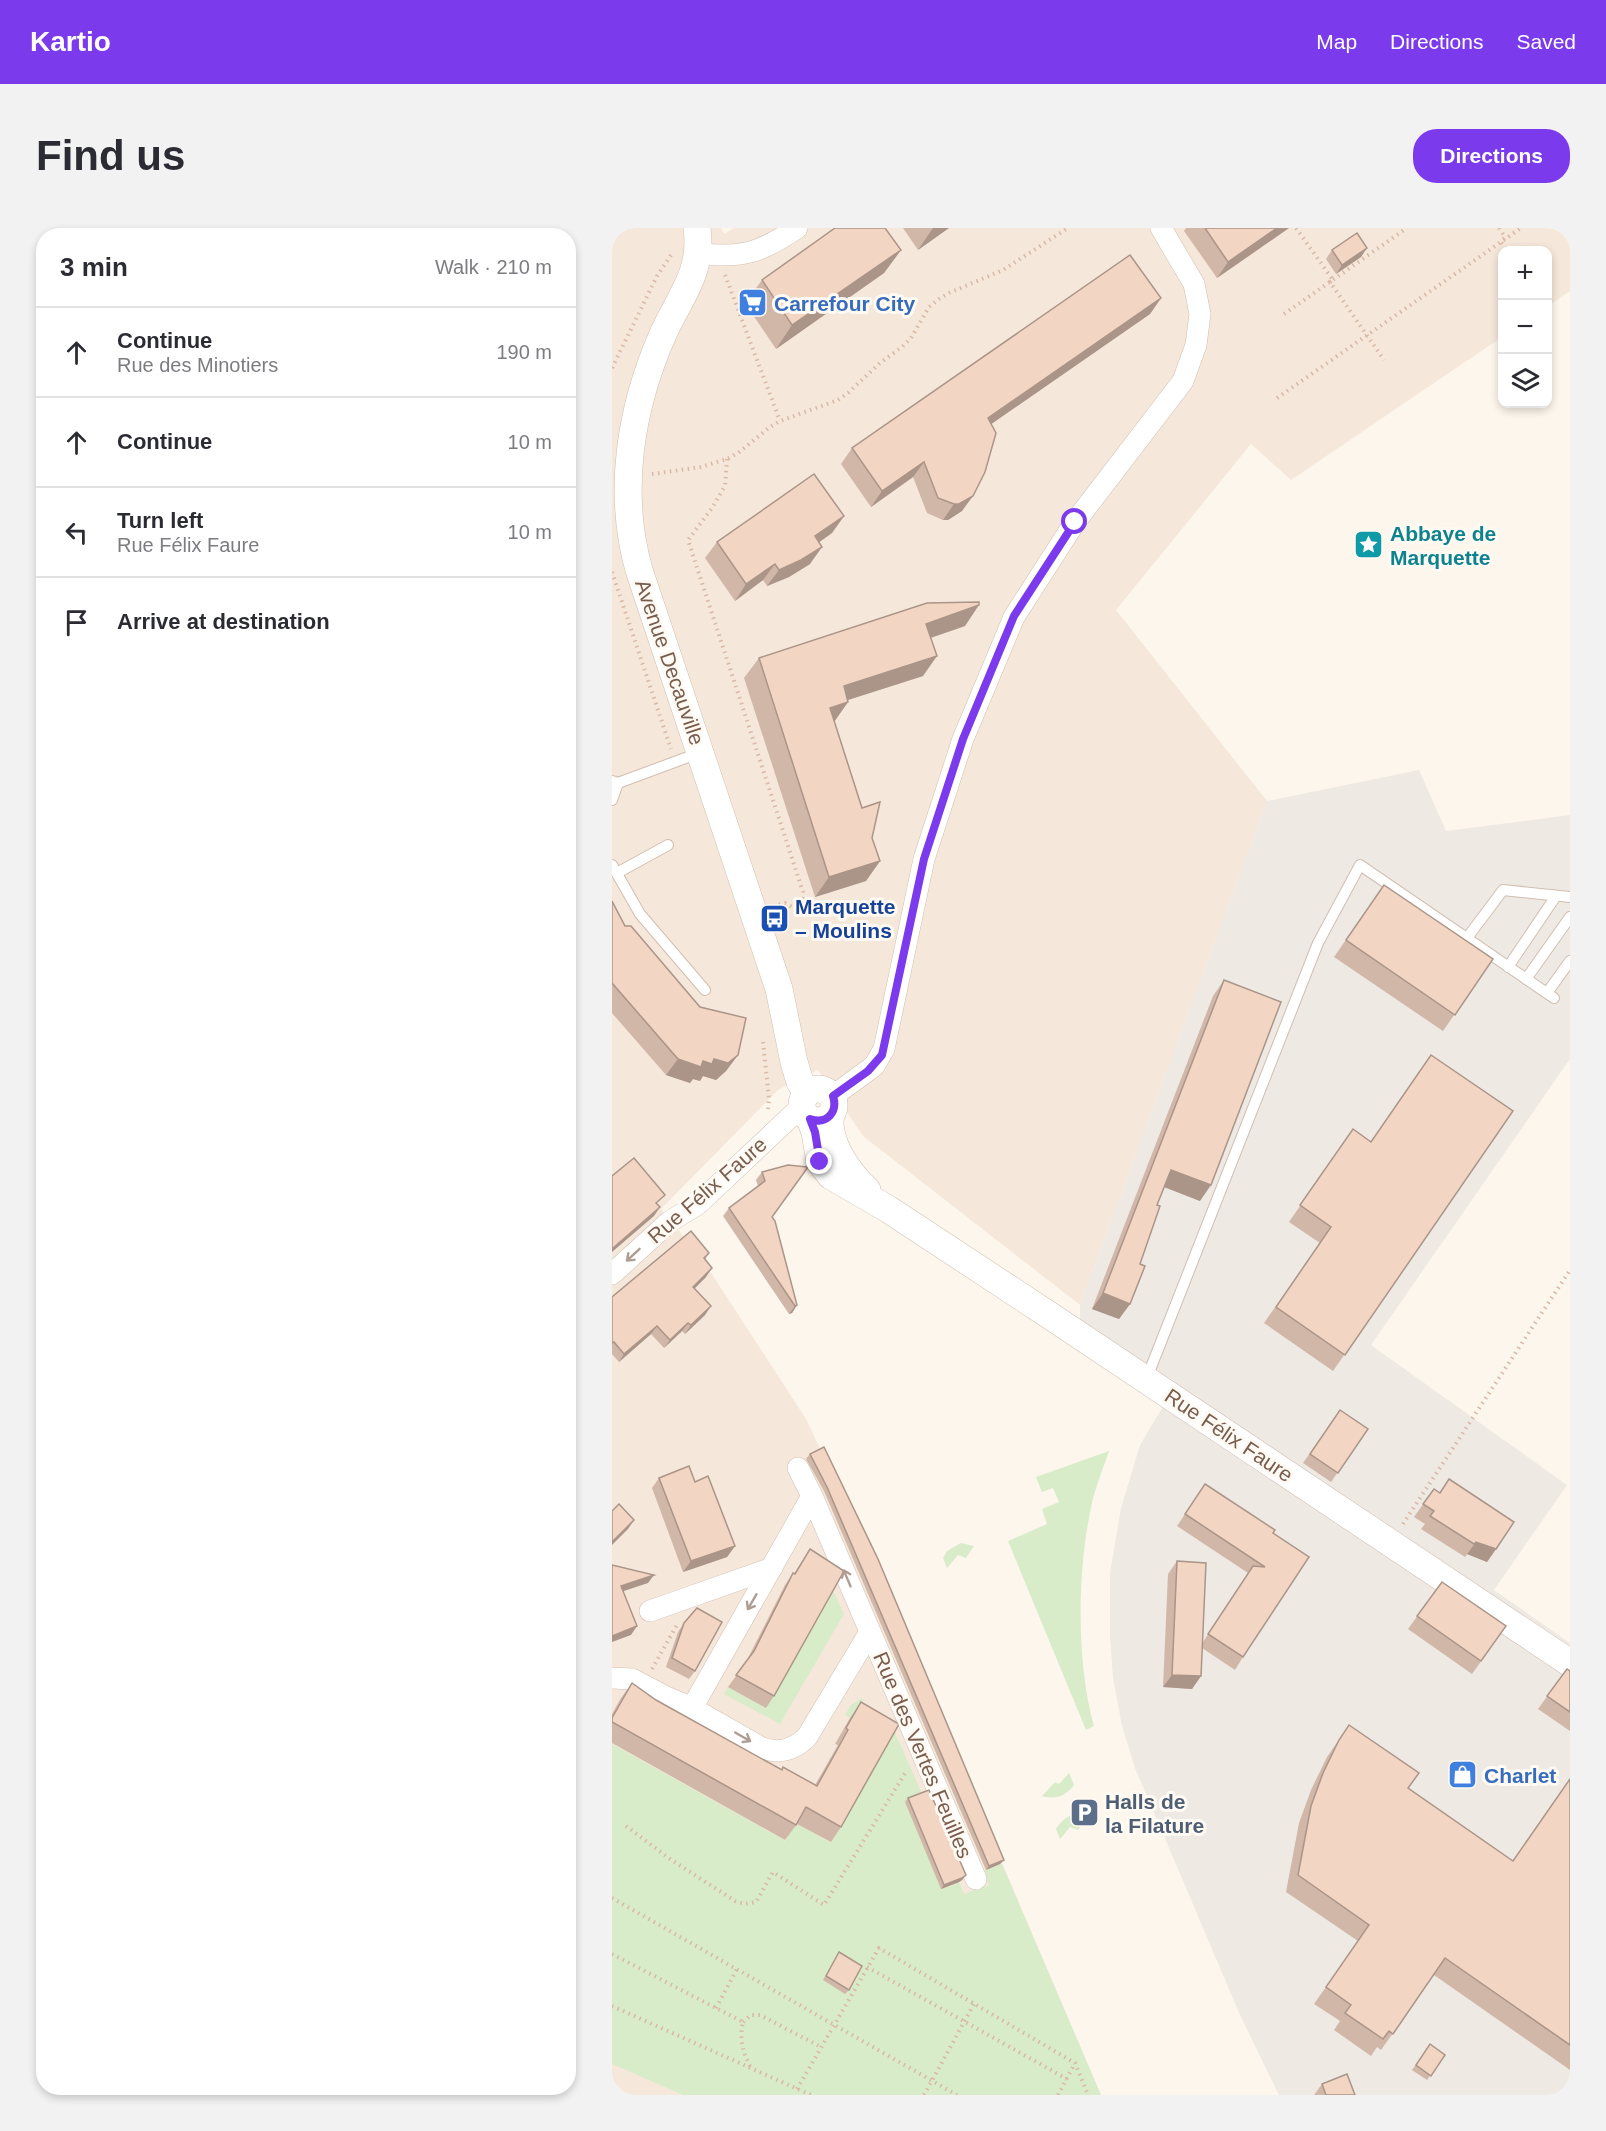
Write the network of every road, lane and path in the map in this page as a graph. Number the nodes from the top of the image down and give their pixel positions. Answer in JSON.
{"nodes":[{"id":1,"x":697,"y":228,"type":"edge"},
{"id":2,"x":797,"y":228,"type":"edge"},
{"id":3,"x":1068,"y":228,"type":"edge"},
{"id":4,"x":1161,"y":228,"type":"edge"},
{"id":5,"x":1296,"y":228,"type":"edge"},
{"id":6,"x":1407,"y":228,"type":"edge"},
{"id":7,"x":1499,"y":228,"type":"edge"},
{"id":8,"x":1521,"y":228,"type":"edge"},
{"id":9,"x":1501,"y":242,"type":"junction"},
{"id":10,"x":1504,"y":246,"type":"edge"},
{"id":11,"x":672,"y":254,"type":"dead end"},
{"id":12,"x":709,"y":255,"type":"junction"},
{"id":13,"x":1333,"y":280,"type":"junction"},
{"id":14,"x":1284,"y":314,"type":"dead end"},
{"id":15,"x":1367,"y":335,"type":"junction"},
{"id":16,"x":1384,"y":360,"type":"dead end"},
{"id":17,"x":612,"y":368,"type":"edge"},
{"id":18,"x":1277,"y":398,"type":"dead end"},
{"id":19,"x":780,"y":421,"type":"junction"},
{"id":20,"x":727,"y":459,"type":"junction"},
{"id":21,"x":622,"y":494,"type":"edge"},
{"id":22,"x":612,"y":572,"type":"edge"},
{"id":23,"x":700,"y":753,"type":"junction"},
{"id":24,"x":675,"y":761,"type":"junction"},
{"id":25,"x":615,"y":782,"type":"edge"},
{"id":26,"x":612,"y":800,"type":"edge"},
{"id":27,"x":668,"y":845,"type":"dead end"},
{"id":28,"x":614,"y":869,"type":"edge"},
{"id":29,"x":1556,"y":896,"type":"junction"},
{"id":30,"x":1570,"y":897,"type":"edge"},
{"id":31,"x":781,"y":915,"type":"dead end"},
{"id":32,"x":1570,"y":917,"type":"edge"},
{"id":33,"x":1467,"y":938,"type":"junction"},
{"id":34,"x":1570,"y":961,"type":"edge"},
{"id":35,"x":1508,"y":967,"type":"junction"},
{"id":36,"x":1526,"y":979,"type":"junction"},
{"id":37,"x":705,"y":990,"type":"dead end"},
{"id":38,"x":763,"y":1036,"type":"dead end"},
{"id":39,"x":816,"y":1106,"type":"junction"},
{"id":40,"x":768,"y":1112,"type":"dead end"},
{"id":41,"x":1570,"y":1270,"type":"edge"},
{"id":42,"x":612,"y":1274,"type":"edge"},
{"id":43,"x":1146,"y":1380,"type":"junction"},
{"id":44,"x":798,"y":1468,"type":"dead end"},
{"id":45,"x":812,"y":1497,"type":"junction"},
{"id":46,"x":1391,"y":1542,"type":"junction"},
{"id":47,"x":772,"y":1568,"type":"junction"},
{"id":48,"x":693,"y":1596,"type":"junction"},
{"id":49,"x":650,"y":1611,"type":"dead end"},
{"id":50,"x":870,"y":1632,"type":"junction"},
{"id":51,"x":1570,"y":1663,"type":"edge"},
{"id":52,"x":612,"y":1678,"type":"edge"},
{"id":53,"x":643,"y":1684,"type":"junction"},
{"id":54,"x":692,"y":1708,"type":"junction"},
{"id":55,"x":919,"y":1745,"type":"junction"},
{"id":56,"x":626,"y":1826,"type":"dead end"},
{"id":57,"x":976,"y":1879,"type":"dead end"},
{"id":58,"x":612,"y":1898,"type":"edge"},
{"id":59,"x":612,"y":1954,"type":"edge"},
{"id":60,"x":867,"y":1967,"type":"junction"},
{"id":61,"x":737,"y":1969,"type":"junction"},
{"id":62,"x":974,"y":2004,"type":"junction"},
{"id":63,"x":612,"y":2006,"type":"edge"},
{"id":64,"x":716,"y":2008,"type":"junction"},
{"id":65,"x":743,"y":2022,"type":"junction"},
{"id":66,"x":964,"y":2022,"type":"junction"},
{"id":67,"x":834,"y":2025,"type":"junction"},
{"id":68,"x":821,"y":2047,"type":"junction"},
{"id":69,"x":1075,"y":2063,"type":"junction"},
{"id":70,"x":751,"y":2068,"type":"junction"},
{"id":71,"x":1067,"y":2079,"type":"junction"},
{"id":72,"x":931,"y":2080,"type":"junction"},
{"id":73,"x":796,"y":2089,"type":"junction"},
{"id":74,"x":811,"y":2095,"type":"edge"},
{"id":75,"x":924,"y":2095,"type":"edge"},
{"id":76,"x":957,"y":2095,"type":"edge"},
{"id":77,"x":1058,"y":2095,"type":"edge"},
{"id":78,"x":1088,"y":2095,"type":"edge"}],
"edges":[{"from":1,"to":12,"type":"street","name":"Avenue Decauville"},
{"from":2,"to":12,"type":"street"},
{"from":3,"to":19,"type":"path"},
{"from":4,"to":39,"type":"street"},
{"from":5,"to":13,"type":"path"},
{"from":6,"to":13,"type":"path"},
{"from":7,"to":9,"type":"path"},
{"from":8,"to":9,"type":"path"},
{"from":9,"to":10,"type":"path"},
{"from":9,"to":15,"type":"path"},
{"from":11,"to":17,"type":"path"},
{"from":12,"to":19,"type":"path"},
{"from":12,"to":21,"type":"street","name":"Avenue Decauville"},
{"from":13,"to":14,"type":"path"},
{"from":13,"to":15,"type":"path"},
{"from":15,"to":16,"type":"path"},
{"from":15,"to":18,"type":"path"},
{"from":19,"to":20,"type":"path"},
{"from":20,"to":21,"type":"path"},
{"from":20,"to":31,"type":"path"},
{"from":21,"to":23,"type":"street","name":"Avenue Decauville"},
{"from":22,"to":24,"type":"path"},
{"from":23,"to":24,"type":"lane"},
{"from":23,"to":39,"type":"street","name":"Avenue Decauville"},
{"from":24,"to":25,"type":"lane"},
{"from":25,"to":26,"type":"lane"},
{"from":27,"to":28,"type":"lane"},
{"from":28,"to":37,"type":"lane"},
{"from":29,"to":30,"type":"lane"},
{"from":29,"to":33,"type":"lane"},
{"from":29,"to":35,"type":"lane"},
{"from":32,"to":36,"type":"lane"},
{"from":33,"to":35,"type":"lane"},
{"from":33,"to":43,"type":"lane"},
{"from":34,"to":36,"type":"lane"},
{"from":35,"to":36,"type":"lane"},
{"from":38,"to":40,"type":"path"},
{"from":39,"to":42,"type":"street","name":"Rue Félix Faure","one_way":true},
{"from":39,"to":43,"type":"street","name":"Rue Félix Faure"},
{"from":41,"to":46,"type":"path"},
{"from":43,"to":46,"type":"street","name":"Rue Félix Faure"},
{"from":44,"to":45,"type":"street","name":"Rue des Vertes Feuilles"},
{"from":45,"to":47,"type":"street"},
{"from":50,"to":45,"type":"street","name":"Rue des Vertes Feuilles","one_way":true},
{"from":46,"to":51,"type":"street","name":"Rue Félix Faure"},
{"from":47,"to":48,"type":"street"},
{"from":47,"to":54,"type":"street","one_way":true},
{"from":48,"to":49,"type":"street"},
{"from":48,"to":53,"type":"path"},
{"from":54,"to":50,"type":"street","name":"Rue des Vertes Feuilles","one_way":true},
{"from":50,"to":55,"type":"street","name":"Rue des Vertes Feuilles"},
{"from":52,"to":53,"type":"street","name":"Rue des Vertes Feuilles"},
{"from":53,"to":54,"type":"street","name":"Rue des Vertes Feuilles"},
{"from":55,"to":56,"type":"path"},
{"from":55,"to":57,"type":"street","name":"Rue des Vertes Feuilles"},
{"from":58,"to":61,"type":"path"},
{"from":59,"to":64,"type":"path"},
{"from":60,"to":62,"type":"path"},
{"from":60,"to":66,"type":"path"},
{"from":60,"to":67,"type":"path"},
{"from":61,"to":64,"type":"path"},
{"from":61,"to":67,"type":"path"},
{"from":62,"to":66,"type":"path"},
{"from":62,"to":69,"type":"path"},
{"from":63,"to":70,"type":"path"},
{"from":64,"to":65,"type":"path"},
{"from":65,"to":68,"type":"path"},
{"from":65,"to":70,"type":"path"},
{"from":66,"to":71,"type":"path"},
{"from":66,"to":72,"type":"path"},
{"from":67,"to":68,"type":"path"},
{"from":67,"to":72,"type":"path"},
{"from":68,"to":73,"type":"path"},
{"from":69,"to":71,"type":"path"},
{"from":69,"to":78,"type":"path"},
{"from":70,"to":73,"type":"path"},
{"from":71,"to":77,"type":"path"},
{"from":72,"to":75,"type":"path"},
{"from":72,"to":76,"type":"path"},
{"from":73,"to":74,"type":"path"}]}
